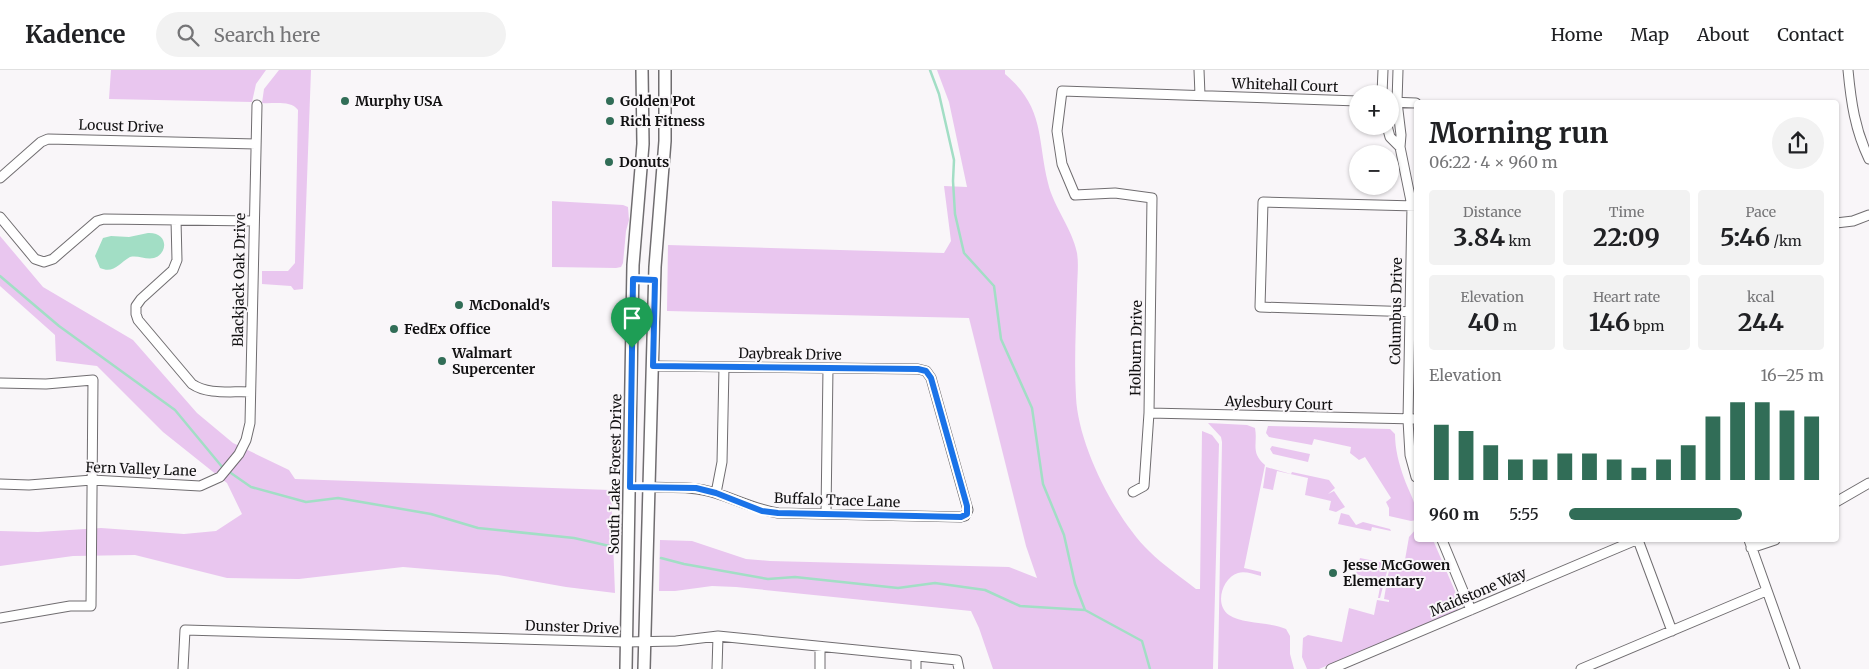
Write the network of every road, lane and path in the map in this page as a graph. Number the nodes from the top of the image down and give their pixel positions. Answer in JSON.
{"nodes":[{"id":1,"x":642,"y":70,"type":"edge"},
{"id":2,"x":1199,"y":70,"type":"edge"},
{"id":3,"x":1383,"y":70,"type":"edge"},
{"id":4,"x":1398,"y":70,"type":"edge"},
{"id":5,"x":1848,"y":70,"type":"edge"},
{"id":6,"x":665,"y":74,"type":"edge"},
{"id":7,"x":1382,"y":85,"type":"edge"},
{"id":8,"x":1396,"y":85,"type":"edge"},
{"id":9,"x":1200,"y":95,"type":"junction"},
{"id":10,"x":1349,"y":101,"type":"edge"},
{"id":11,"x":1399,"y":102,"type":"edge"},
{"id":12,"x":1414,"y":103,"type":"edge"},
{"id":13,"x":257,"y":105,"type":"dead end"},
{"id":14,"x":1399,"y":127,"type":"edge"},
{"id":15,"x":1389,"y":135,"type":"edge"},
{"id":16,"x":256,"y":144,"type":"junction"},
{"id":17,"x":1400,"y":146,"type":"junction"},
{"id":18,"x":1869,"y":159,"type":"edge"},
{"id":19,"x":0,"y":178,"type":"edge"},
{"id":20,"x":1152,"y":198,"type":"joint"},
{"id":21,"x":1414,"y":206,"type":"edge"},
{"id":22,"x":1869,"y":216,"type":"edge"},
{"id":23,"x":0,"y":217,"type":"edge"},
{"id":24,"x":176,"y":220,"type":"junction"},
{"id":25,"x":254,"y":220,"type":"junction"},
{"id":26,"x":1839,"y":223,"type":"edge"},
{"id":27,"x":633,"y":279,"type":"junction"},
{"id":28,"x":655,"y":280,"type":"junction"},
{"id":29,"x":1413,"y":312,"type":"edge"},
{"id":30,"x":653,"y":366,"type":"junction"},
{"id":31,"x":724,"y":367,"type":"junction"},
{"id":32,"x":828,"y":368,"type":"junction"},
{"id":33,"x":0,"y":384,"type":"edge"},
{"id":34,"x":250,"y":392,"type":"junction"},
{"id":35,"x":1149,"y":413,"type":"junction"},
{"id":36,"x":1412,"y":420,"type":"edge"},
{"id":37,"x":239,"y":454,"type":"joint"},
{"id":38,"x":1414,"y":469,"type":"edge"},
{"id":39,"x":92,"y":480,"type":"junction"},
{"id":40,"x":1869,"y":483,"type":"edge"},
{"id":41,"x":0,"y":484,"type":"edge"},
{"id":42,"x":630,"y":487,"type":"junction"},
{"id":43,"x":648,"y":488,"type":"junction"},
{"id":44,"x":1132,"y":492,"type":"dead end"},
{"id":45,"x":716,"y":493,"type":"junction"},
{"id":46,"x":1839,"y":500,"type":"edge"},
{"id":47,"x":826,"y":513,"type":"junction"},
{"id":48,"x":967,"y":514,"type":"joint"},
{"id":49,"x":1443,"y":542,"type":"edge"},
{"id":50,"x":1632,"y":542,"type":"edge"},
{"id":51,"x":1638,"y":542,"type":"edge"},
{"id":52,"x":1762,"y":542,"type":"edge"},
{"id":53,"x":1750,"y":544,"type":"edge"},
{"id":54,"x":1766,"y":591,"type":"junction"},
{"id":55,"x":1471,"y":610,"type":"junction"},
{"id":56,"x":0,"y":618,"type":"edge"},
{"id":57,"x":1672,"y":631,"type":"junction"},
{"id":58,"x":718,"y":636,"type":"junction"},
{"id":59,"x":626,"y":642,"type":"junction"},
{"id":60,"x":645,"y":642,"type":"junction"},
{"id":61,"x":820,"y":647,"type":"junction"},
{"id":62,"x":916,"y":656,"type":"junction"},
{"id":63,"x":958,"y":665,"type":"edge"},
{"id":64,"x":1585,"y":668,"type":"edge"},
{"id":65,"x":183,"y":669,"type":"edge"},
{"id":66,"x":626,"y":669,"type":"edge"},
{"id":67,"x":644,"y":669,"type":"edge"},
{"id":68,"x":717,"y":669,"type":"edge"},
{"id":69,"x":820,"y":669,"type":"edge"},
{"id":70,"x":916,"y":669,"type":"edge"},
{"id":71,"x":1331,"y":669,"type":"edge"},
{"id":72,"x":1795,"y":669,"type":"edge"}],
"edges":[{"from":1,"to":27,"type":"main road","name":"South Lake Forest Drive"},
{"from":2,"to":9,"type":"street"},
{"from":3,"to":7,"type":"street"},
{"from":4,"to":8,"type":"street","name":"Columbus Drive"},
{"from":5,"to":18,"type":"street"},
{"from":6,"to":28,"type":"main road"},
{"from":9,"to":10,"type":"street","name":"Whitehall Court"},
{"from":9,"to":20,"type":"street","name":"Whitehall Court"},
{"from":11,"to":12,"type":"street"},
{"from":13,"to":16,"type":"street","name":"Blackjack Oak Drive"},
{"from":14,"to":17,"type":"street","name":"Columbus Drive"},
{"from":15,"to":17,"type":"street","name":"Columbus Drive"},
{"from":16,"to":19,"type":"street","name":"Locust Drive"},
{"from":16,"to":25,"type":"street","name":"Blackjack Oak Drive"},
{"from":17,"to":21,"type":"street","name":"Columbus Drive"},
{"from":20,"to":35,"type":"street","name":"Holburn Drive"},
{"from":21,"to":29,"type":"street","name":"Columbus Drive"},
{"from":21,"to":29,"type":"street"},
{"from":22,"to":26,"type":"street"},
{"from":23,"to":24,"type":"street"},
{"from":24,"to":25,"type":"street"},
{"from":24,"to":34,"type":"street"},
{"from":25,"to":34,"type":"street","name":"Blackjack Oak Drive"},
{"from":27,"to":28,"type":"main road"},
{"from":27,"to":42,"type":"main road","name":"South Lake Forest Drive"},
{"from":28,"to":30,"type":"main road"},
{"from":29,"to":36,"type":"street","name":"Columbus Drive"},
{"from":30,"to":31,"type":"street","name":"Daybreak Drive"},
{"from":30,"to":43,"type":"main road"},
{"from":31,"to":32,"type":"street","name":"Daybreak Drive"},
{"from":31,"to":45,"type":"street"},
{"from":32,"to":47,"type":"street"},
{"from":32,"to":48,"type":"street","name":"Daybreak Drive"},
{"from":33,"to":39,"type":"street"},
{"from":34,"to":37,"type":"street","name":"Blackjack Oak Drive"},
{"from":35,"to":36,"type":"street","name":"Aylesbury Court"},
{"from":35,"to":44,"type":"street","name":"Holburn Drive"},
{"from":36,"to":38,"type":"street","name":"Columbus Drive"},
{"from":37,"to":39,"type":"street","name":"Fern Valley Lane"},
{"from":39,"to":41,"type":"street","name":"Fern Valley Lane"},
{"from":39,"to":56,"type":"street"},
{"from":40,"to":46,"type":"street"},
{"from":42,"to":43,"type":"main road"},
{"from":42,"to":59,"type":"main road","name":"South Lake Forest Drive"},
{"from":43,"to":45,"type":"street","name":"Buffalo Trace Lane"},
{"from":43,"to":60,"type":"main road"},
{"from":45,"to":47,"type":"street","name":"Buffalo Trace Lane"},
{"from":47,"to":48,"type":"street","name":"Buffalo Trace Lane"},
{"from":49,"to":55,"type":"street"},
{"from":50,"to":55,"type":"street","name":"Maidstone Way"},
{"from":51,"to":57,"type":"street"},
{"from":52,"to":53,"type":"street"},
{"from":53,"to":54,"type":"street"},
{"from":54,"to":57,"type":"street"},
{"from":54,"to":72,"type":"street"},
{"from":55,"to":71,"type":"street","name":"Maidstone Way"},
{"from":57,"to":64,"type":"street"},
{"from":58,"to":60,"type":"street","name":"Dunster Drive"},
{"from":58,"to":61,"type":"street","name":"Dunster Drive"},
{"from":58,"to":68,"type":"street"},
{"from":59,"to":60,"type":"street","name":"Dunster Drive"},
{"from":59,"to":65,"type":"street","name":"Dunster Drive"},
{"from":59,"to":66,"type":"main road","name":"South Lake Forest Drive"},
{"from":60,"to":67,"type":"main road"},
{"from":61,"to":62,"type":"street","name":"Dunster Drive"},
{"from":61,"to":69,"type":"street"},
{"from":62,"to":63,"type":"street","name":"Dunster Drive"},
{"from":62,"to":70,"type":"street"}]}
